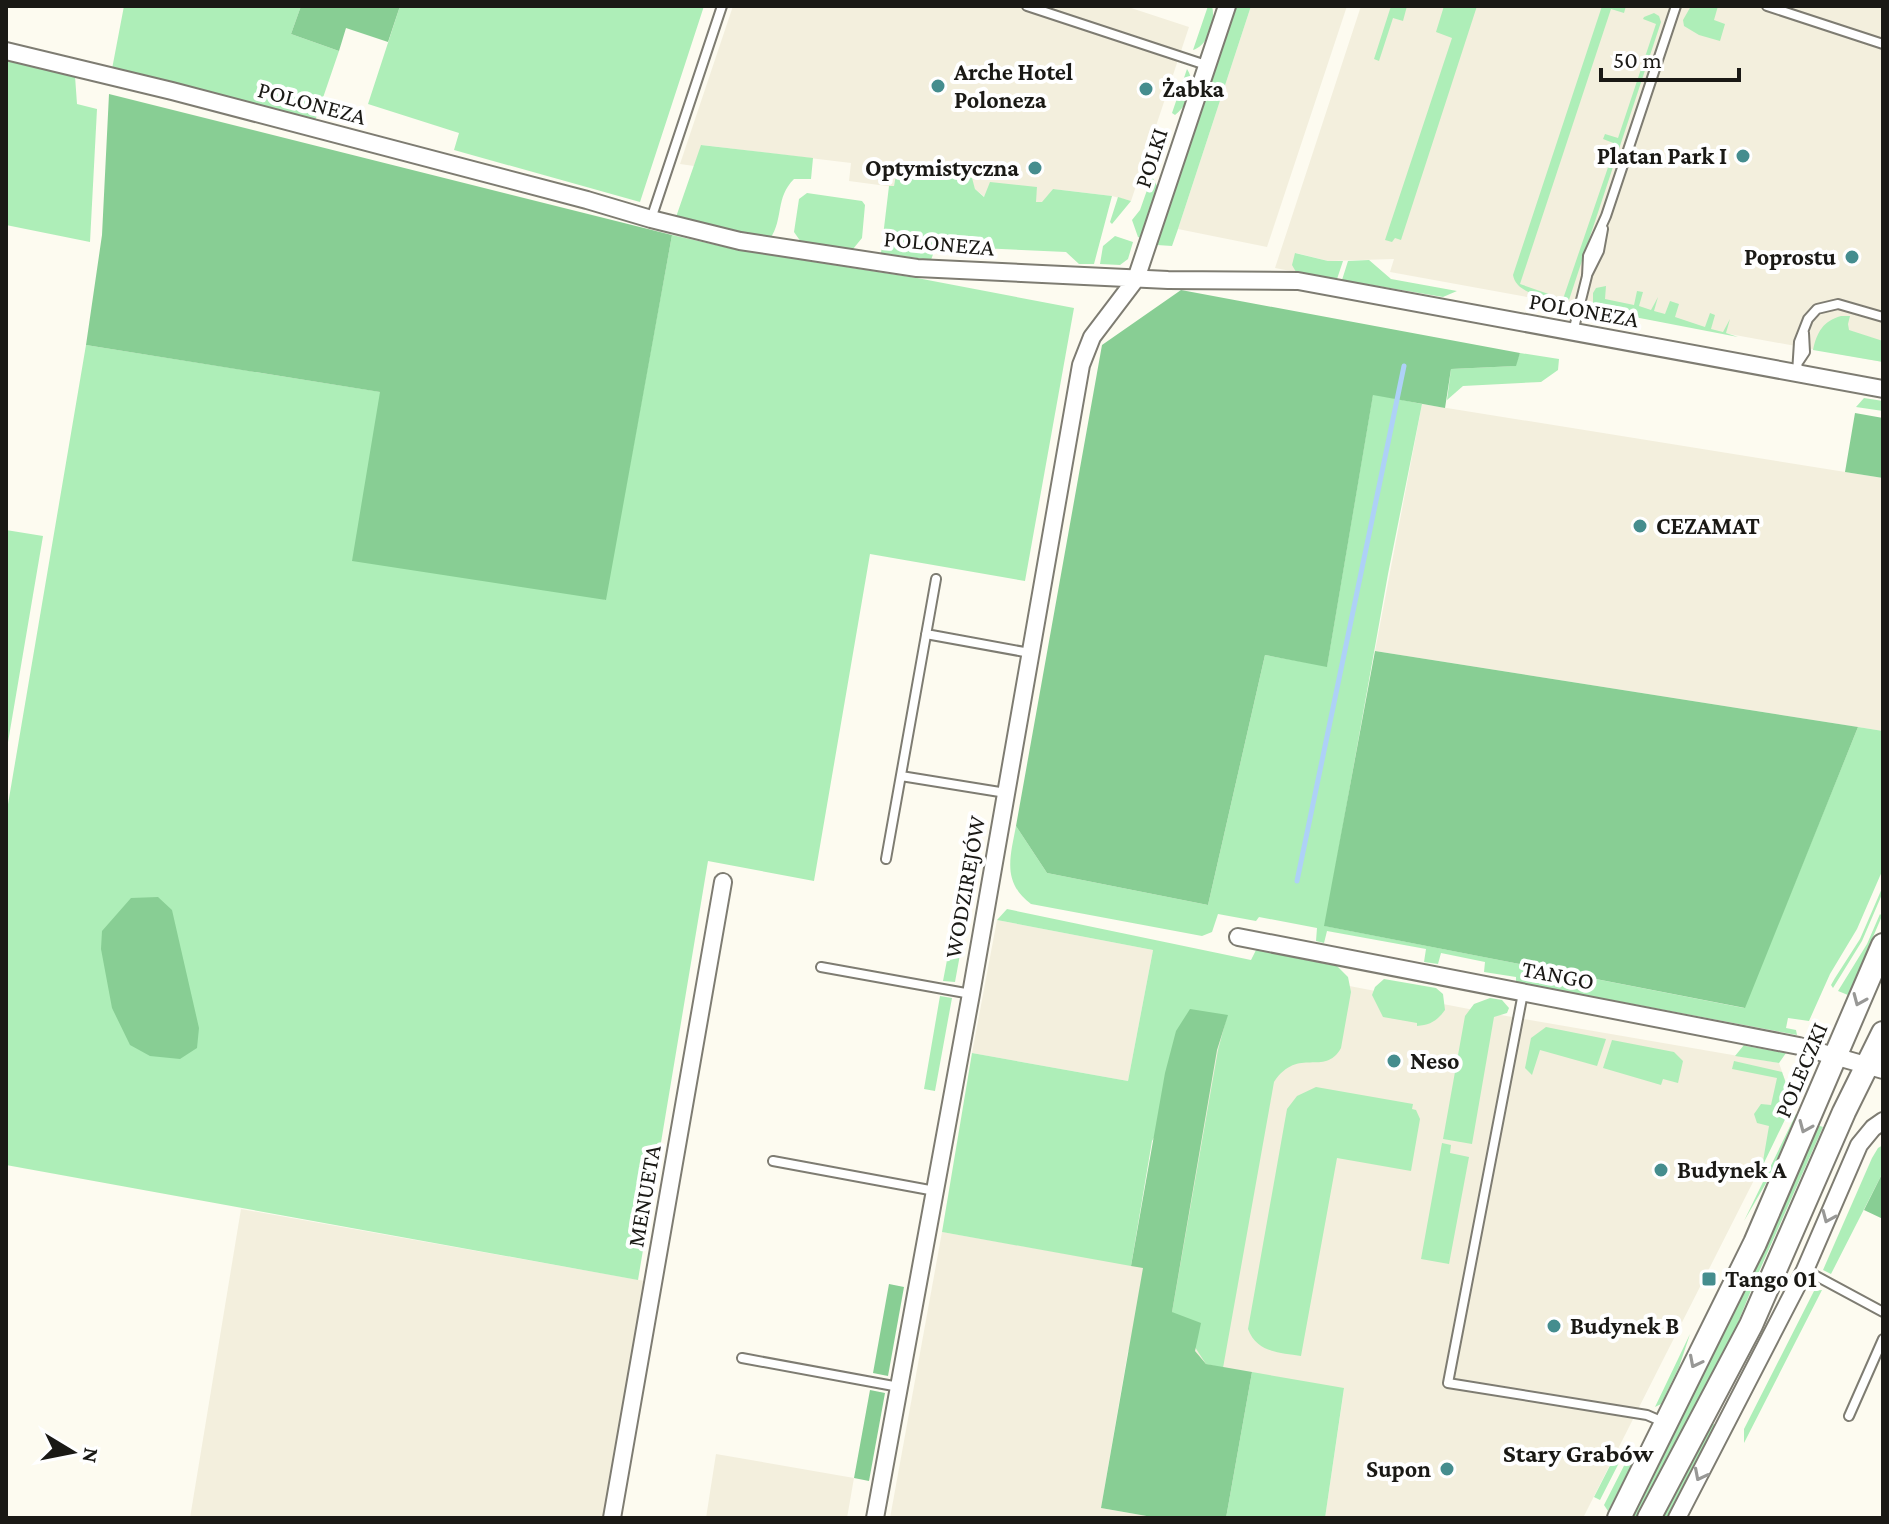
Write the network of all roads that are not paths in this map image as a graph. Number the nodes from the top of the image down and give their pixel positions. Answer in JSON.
{"nodes":[{"id":1,"x":722,"y":6,"type":"edge"},
{"id":2,"x":1027,"y":6,"type":"edge"},
{"id":3,"x":1227,"y":6,"type":"edge"},
{"id":4,"x":1676,"y":6,"type":"edge"},
{"id":5,"x":1767,"y":6,"type":"edge"},
{"id":6,"x":1883,"y":44,"type":"edge"},
{"id":7,"x":6,"y":51,"type":"edge"},
{"id":8,"x":1207,"y":66,"type":"junction"},
{"id":9,"x":651,"y":219,"type":"junction"},
{"id":10,"x":1136,"y":279,"type":"junction"},
{"id":11,"x":1883,"y":317,"type":"edge"},
{"id":12,"x":1573,"y":332,"type":"junction"},
{"id":13,"x":1798,"y":367,"type":"junction"},
{"id":14,"x":1883,"y":389,"type":"edge"},
{"id":15,"x":936,"y":579,"type":"dead end"},
{"id":16,"x":926,"y":634,"type":"junction"},
{"id":17,"x":1030,"y":653,"type":"junction"},
{"id":18,"x":901,"y":776,"type":"junction"},
{"id":19,"x":1006,"y":793,"type":"junction"},
{"id":20,"x":886,"y":859,"type":"dead end"},
{"id":21,"x":723,"y":882,"type":"dead end"},
{"id":22,"x":1238,"y":937,"type":"dead end"},
{"id":23,"x":1883,"y":945,"type":"edge"},
{"id":24,"x":821,"y":967,"type":"dead end"},
{"id":25,"x":1523,"y":993,"type":"junction"},
{"id":26,"x":971,"y":994,"type":"junction"},
{"id":27,"x":1883,"y":1033,"type":"edge"},
{"id":28,"x":1836,"y":1055,"type":"junction"},
{"id":29,"x":1875,"y":1067,"type":"edge"},
{"id":30,"x":1883,"y":1121,"type":"edge"},
{"id":31,"x":773,"y":1161,"type":"dead end"},
{"id":32,"x":935,"y":1191,"type":"junction"},
{"id":33,"x":1805,"y":1270,"type":"junction"},
{"id":34,"x":1883,"y":1312,"type":"edge"},
{"id":35,"x":1883,"y":1339,"type":"edge"},
{"id":36,"x":742,"y":1358,"type":"dead end"},
{"id":37,"x":899,"y":1387,"type":"junction"},
{"id":38,"x":1849,"y":1416,"type":"dead end"},
{"id":39,"x":1665,"y":1423,"type":"junction"},
{"id":40,"x":612,"y":1518,"type":"edge"},
{"id":41,"x":875,"y":1518,"type":"edge"},
{"id":42,"x":1619,"y":1518,"type":"edge"},
{"id":43,"x":1649,"y":1518,"type":"edge"},
{"id":44,"x":1677,"y":1518,"type":"edge"}],
"edges":[{"from":1,"to":9,"type":"lane"},
{"from":2,"to":8,"type":"lane"},
{"from":3,"to":8,"type":"street","name":"POLKI"},
{"from":4,"to":12,"type":"lane"},
{"from":5,"to":6,"type":"lane"},
{"from":7,"to":9,"type":"street","name":"POLONEZA"},
{"from":8,"to":10,"type":"street","name":"POLKI"},
{"from":9,"to":10,"type":"street","name":"POLONEZA"},
{"from":10,"to":12,"type":"street","name":"POLONEZA"},
{"from":10,"to":17,"type":"street","name":"WODZIREJÓW"},
{"from":11,"to":13,"type":"lane"},
{"from":12,"to":13,"type":"street","name":"POLONEZA"},
{"from":13,"to":14,"type":"street","name":"POLONEZA"},
{"from":15,"to":16,"type":"lane"},
{"from":16,"to":17,"type":"lane"},
{"from":16,"to":18,"type":"lane"},
{"from":17,"to":19,"type":"street","name":"WODZIREJÓW"},
{"from":18,"to":19,"type":"lane"},
{"from":18,"to":20,"type":"lane"},
{"from":19,"to":26,"type":"street","name":"WODZIREJÓW"},
{"from":21,"to":40,"type":"street","name":"MENUETA"},
{"from":22,"to":25,"type":"street","name":"TANGO"},
{"from":23,"to":28,"type":"main road","name":"POLECZKI","one_way":true},
{"from":24,"to":26,"type":"lane"},
{"from":25,"to":28,"type":"street","name":"TANGO"},
{"from":25,"to":39,"type":"lane"},
{"from":26,"to":32,"type":"street","name":"WODZIREJÓW"},
{"from":27,"to":29,"type":"main road"},
{"from":28,"to":29,"type":"street","name":"TANGO"},
{"from":28,"to":39,"type":"main road","name":"POLECZKI","one_way":true},
{"from":29,"to":43,"type":"main road"},
{"from":30,"to":33,"type":"street","one_way":true},
{"from":31,"to":32,"type":"lane"},
{"from":32,"to":37,"type":"street","name":"WODZIREJÓW"},
{"from":33,"to":34,"type":"lane"},
{"from":33,"to":44,"type":"street","one_way":true},
{"from":35,"to":38,"type":"lane"},
{"from":36,"to":37,"type":"lane"},
{"from":37,"to":41,"type":"street","name":"WODZIREJÓW"},
{"from":39,"to":42,"type":"main road","name":"POLECZKI"}]}
